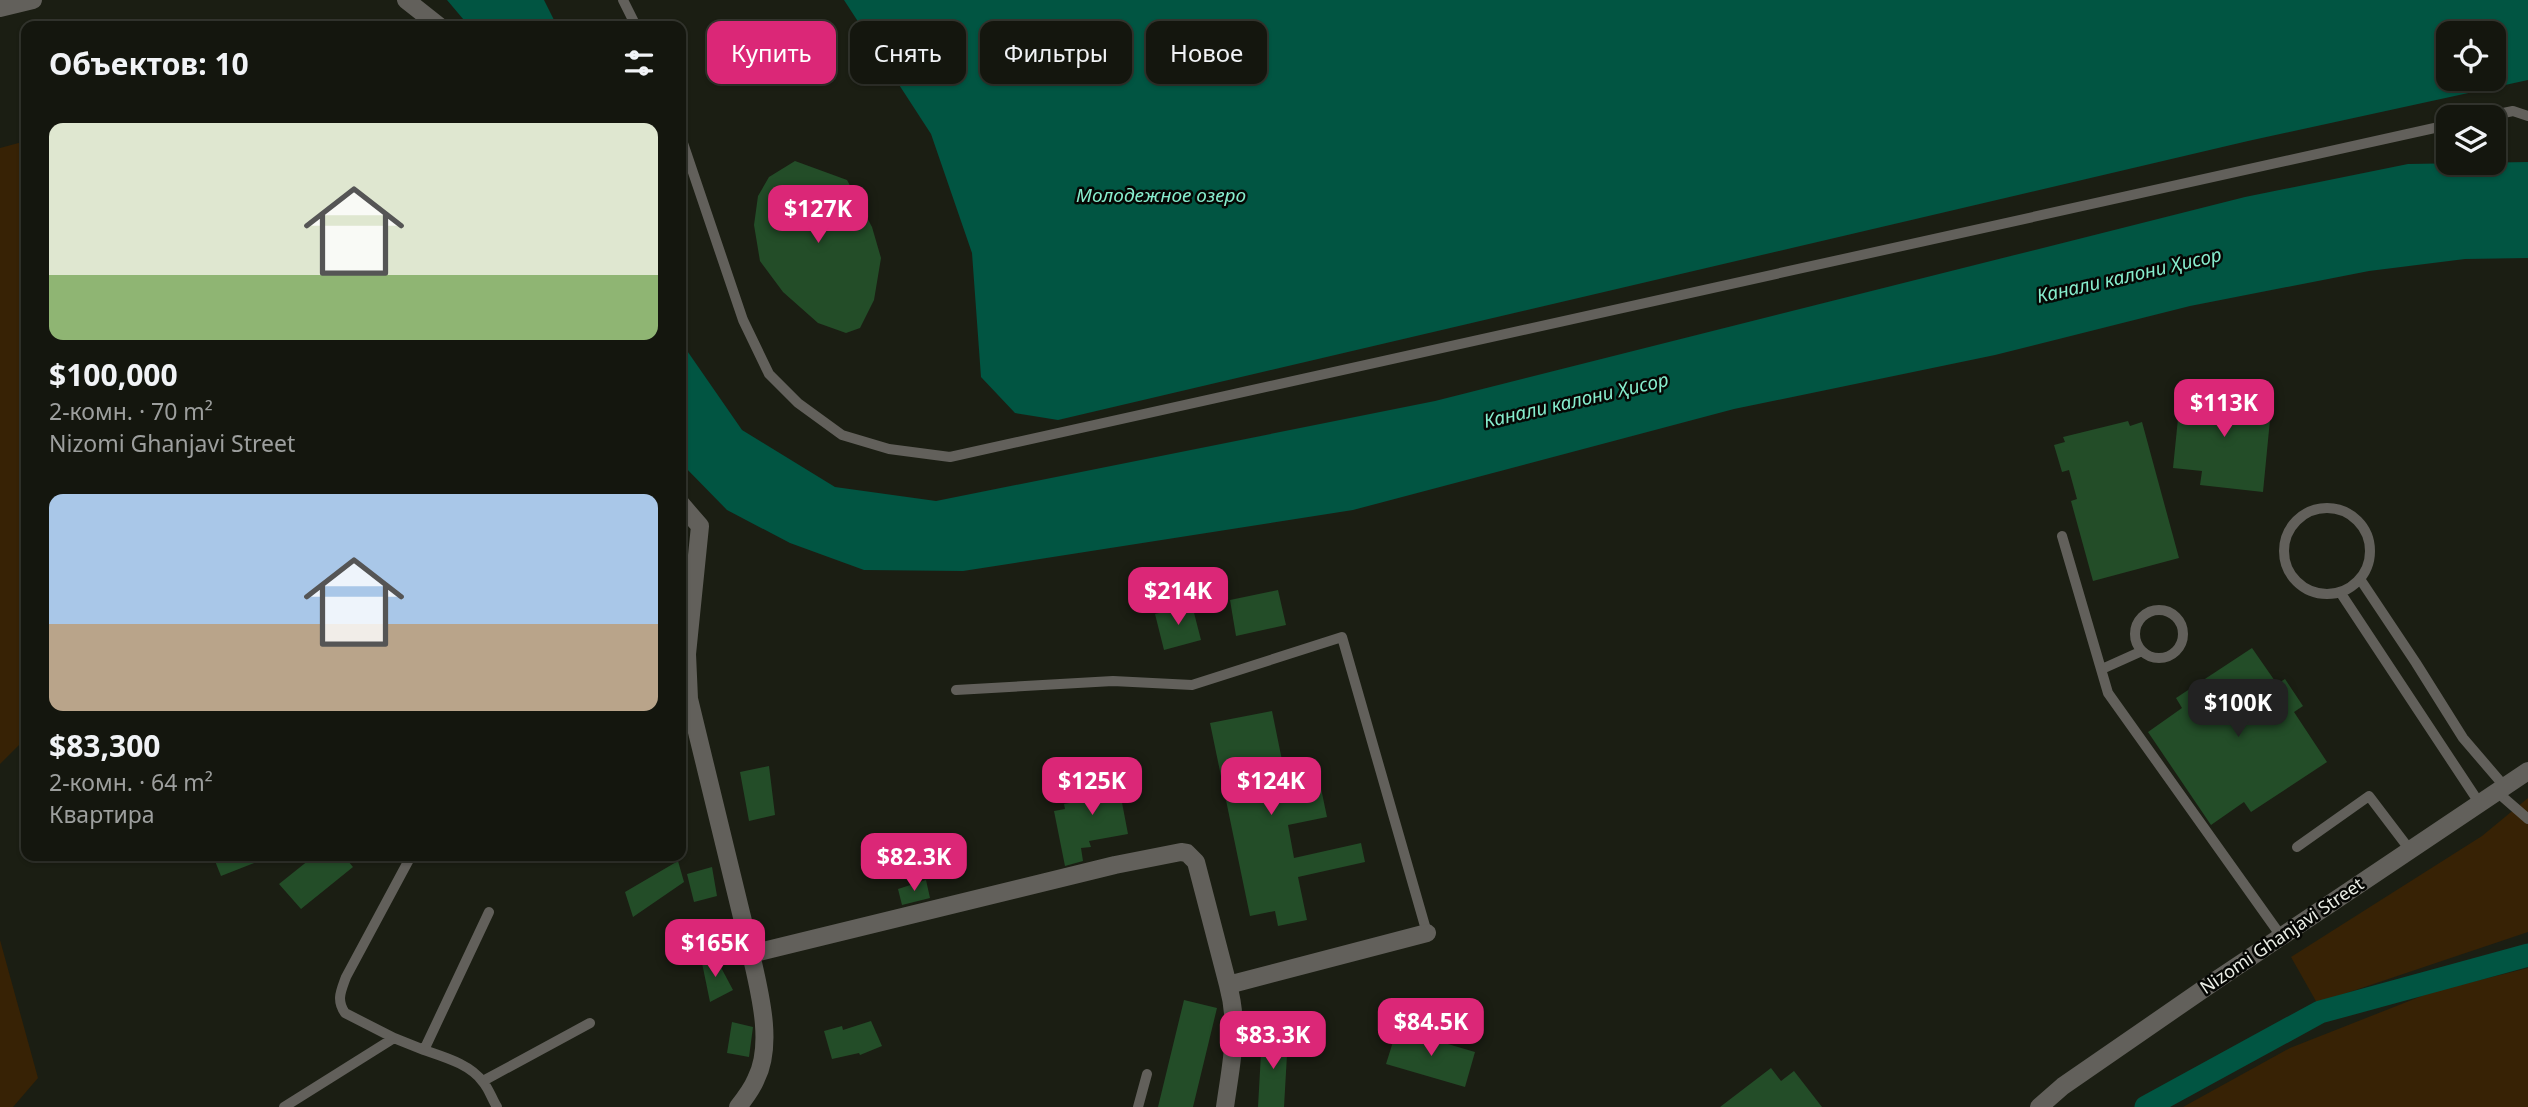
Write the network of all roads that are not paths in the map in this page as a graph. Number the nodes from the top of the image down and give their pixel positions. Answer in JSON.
{"nodes":[{"id":1,"x":33,"y":0,"type":"edge"},
{"id":2,"x":406,"y":0,"type":"edge"},
{"id":3,"x":623,"y":0,"type":"edge"},
{"id":4,"x":0,"y":8,"type":"edge"},
{"id":5,"x":433,"y":21,"type":"edge"},
{"id":6,"x":634,"y":21,"type":"edge"},
{"id":7,"x":2506,"y":112,"type":"edge"},
{"id":8,"x":2528,"y":116,"type":"edge"},
{"id":9,"x":2436,"y":128,"type":"edge"},
{"id":10,"x":686,"y":152,"type":"edge"},
{"id":11,"x":686,"y":511,"type":"edge"},
{"id":12,"x":2062,"y":536,"type":"dead end"},
{"id":13,"x":2360,"y":579,"type":"junction"},
{"id":14,"x":2340,"y":592,"type":"junction"},
{"id":15,"x":2142,"y":651,"type":"junction"},
{"id":16,"x":2102,"y":669,"type":"junction"},
{"id":17,"x":686,"y":675,"type":"edge"},
{"id":18,"x":686,"y":675,"type":"edge"},
{"id":19,"x":956,"y":690,"type":"dead end"},
{"id":20,"x":687,"y":720,"type":"edge"},
{"id":21,"x":2528,"y":771,"type":"edge"},
{"id":22,"x":2501,"y":789,"type":"junction"},
{"id":23,"x":2480,"y":804,"type":"junction"},
{"id":24,"x":2528,"y":819,"type":"edge"},
{"id":25,"x":2297,"y":847,"type":"dead end"},
{"id":26,"x":2410,"y":850,"type":"junction"},
{"id":27,"x":408,"y":861,"type":"edge"},
{"id":28,"x":489,"y":912,"type":"dead end"},
{"id":29,"x":1427,"y":933,"type":"joint"},
{"id":30,"x":2281,"y":936,"type":"junction"},
{"id":31,"x":751,"y":954,"type":"junction"},
{"id":32,"x":1228,"y":985,"type":"junction"},
{"id":33,"x":590,"y":1023,"type":"dead end"},
{"id":34,"x":394,"y":1038,"type":"junction"},
{"id":35,"x":424,"y":1050,"type":"junction"},
{"id":36,"x":1147,"y":1074,"type":"dead end"},
{"id":37,"x":483,"y":1081,"type":"junction"},
{"id":38,"x":284,"y":1107,"type":"edge"},
{"id":39,"x":497,"y":1107,"type":"edge"},
{"id":40,"x":738,"y":1107,"type":"edge"},
{"id":41,"x":1138,"y":1107,"type":"edge"},
{"id":42,"x":1225,"y":1107,"type":"edge"},
{"id":43,"x":2039,"y":1107,"type":"edge"}],
"edges":[{"from":1,"to":4,"type":"street"},
{"from":2,"to":5,"type":"street"},
{"from":3,"to":6,"type":"lane"},
{"from":7,"to":8,"type":"lane"},
{"from":9,"to":10,"type":"lane"},
{"from":11,"to":17,"type":"street"},
{"from":12,"to":16,"type":"lane"},
{"from":13,"to":14,"type":"lane"},
{"from":13,"to":14,"type":"lane"},
{"from":13,"to":22,"type":"lane"},
{"from":14,"to":23,"type":"lane"},
{"from":15,"to":15,"type":"lane"},
{"from":15,"to":16,"type":"lane"},
{"from":16,"to":30,"type":"lane"},
{"from":18,"to":20,"type":"street"},
{"from":19,"to":29,"type":"lane"},
{"from":20,"to":31,"type":"street"},
{"from":21,"to":22,"type":"street","name":"Nizomi Ghanjavi Street"},
{"from":22,"to":23,"type":"street","name":"Nizomi Ghanjavi Street"},
{"from":22,"to":24,"type":"lane"},
{"from":23,"to":26,"type":"street","name":"Nizomi Ghanjavi Street"},
{"from":25,"to":26,"type":"lane"},
{"from":26,"to":30,"type":"street","name":"Nizomi Ghanjavi Street"},
{"from":27,"to":34,"type":"lane"},
{"from":28,"to":35,"type":"lane"},
{"from":29,"to":32,"type":"street"},
{"from":30,"to":43,"type":"street","name":"Nizomi Ghanjavi Street"},
{"from":31,"to":32,"type":"street"},
{"from":31,"to":40,"type":"street"},
{"from":32,"to":42,"type":"street"},
{"from":33,"to":37,"type":"lane"},
{"from":34,"to":35,"type":"lane"},
{"from":34,"to":38,"type":"lane"},
{"from":35,"to":37,"type":"lane"},
{"from":36,"to":41,"type":"lane"},
{"from":37,"to":39,"type":"lane"}]}
